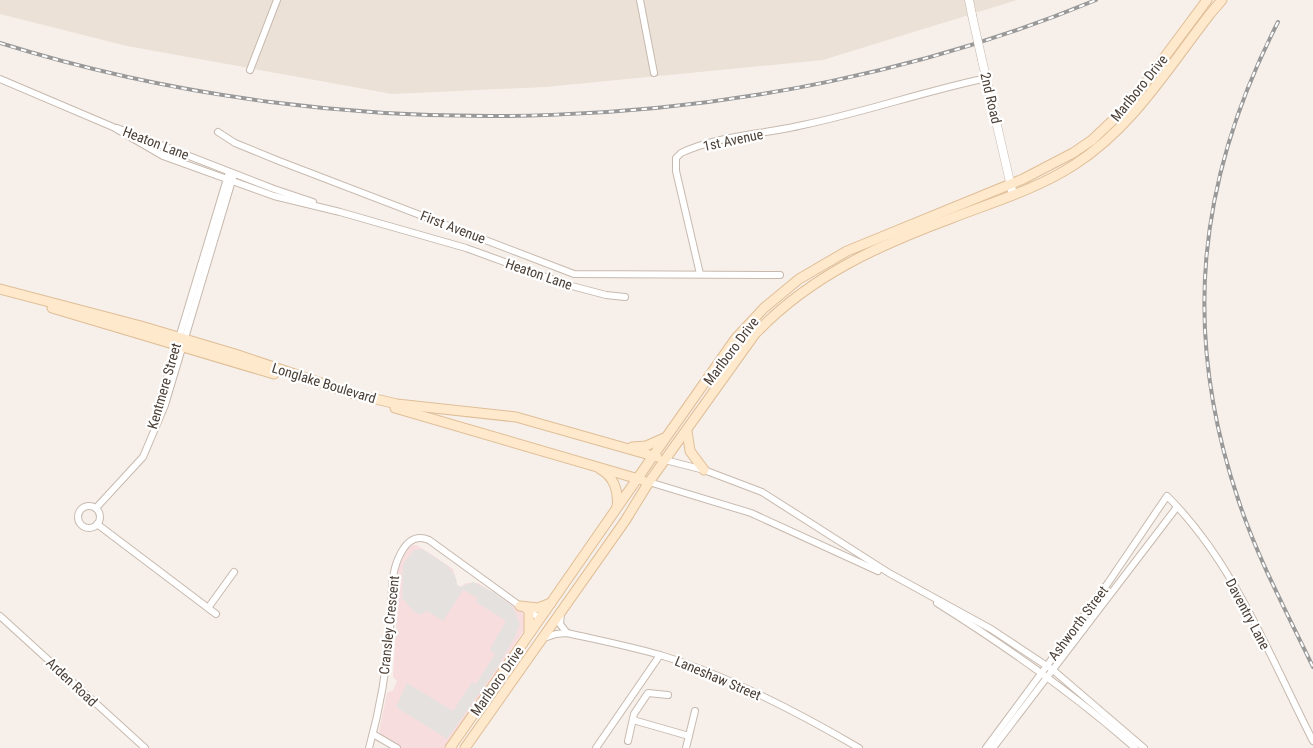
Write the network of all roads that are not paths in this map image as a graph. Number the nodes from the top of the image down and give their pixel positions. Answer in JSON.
{"nodes":[{"id":1,"x":277,"y":0,"type":"edge"},
{"id":2,"x":640,"y":0,"type":"edge"},
{"id":3,"x":969,"y":0,"type":"edge"},
{"id":4,"x":1207,"y":0,"type":"edge"},
{"id":5,"x":1222,"y":0,"type":"edge"},
{"id":6,"x":250,"y":70,"type":"dead end"},
{"id":7,"x":654,"y":73,"type":"dead end"},
{"id":8,"x":986,"y":78,"type":"junction"},
{"id":9,"x":0,"y":79,"type":"edge"},
{"id":10,"x":113,"y":127,"type":"junction"},
{"id":11,"x":218,"y":132,"type":"dead end"},
{"id":12,"x":230,"y":176,"type":"junction"},
{"id":13,"x":1011,"y":184,"type":"junction"},
{"id":14,"x":1013,"y":196,"type":"junction"},
{"id":15,"x":700,"y":274,"type":"junction"},
{"id":16,"x":780,"y":275,"type":"dead end"},
{"id":17,"x":0,"y":290,"type":"edge"},
{"id":18,"x":625,"y":297,"type":"dead end"},
{"id":19,"x":180,"y":342,"type":"junction"},
{"id":20,"x":396,"y":406,"type":"junction"},
{"id":21,"x":687,"y":430,"type":"junction"},
{"id":22,"x":667,"y":436,"type":"junction"},
{"id":23,"x":624,"y":448,"type":"junction"},
{"id":24,"x":653,"y":456,"type":"junction"},
{"id":25,"x":665,"y":460,"type":"junction"},
{"id":26,"x":592,"y":465,"type":"junction"},
{"id":27,"x":704,"y":470,"type":"junction"},
{"id":28,"x":637,"y":478,"type":"junction"},
{"id":29,"x":649,"y":482,"type":"junction"},
{"id":30,"x":1166,"y":496,"type":"joint"},
{"id":31,"x":617,"y":507,"type":"junction"},
{"id":32,"x":1177,"y":507,"type":"junction"},
{"id":33,"x":96,"y":508,"type":"junction"},
{"id":34,"x":97,"y":524,"type":"junction"},
{"id":35,"x":234,"y":572,"type":"dead end"},
{"id":36,"x":888,"y":575,"type":"junction"},
{"id":37,"x":551,"y":603,"type":"junction"},
{"id":38,"x":520,"y":606,"type":"junction"},
{"id":39,"x":208,"y":608,"type":"junction"},
{"id":40,"x":561,"y":610,"type":"junction"},
{"id":41,"x":529,"y":612,"type":"junction"},
{"id":42,"x":216,"y":614,"type":"dead end"},
{"id":43,"x":0,"y":616,"type":"edge"},
{"id":44,"x":540,"y":618,"type":"junction"},
{"id":45,"x":567,"y":633,"type":"junction"},
{"id":46,"x":528,"y":636,"type":"junction"},
{"id":47,"x":540,"y":640,"type":"junction"},
{"id":48,"x":660,"y":655,"type":"junction"},
{"id":49,"x":1046,"y":665,"type":"junction"},
{"id":50,"x":1053,"y":670,"type":"junction"},
{"id":51,"x":1041,"y":672,"type":"junction"},
{"id":52,"x":1048,"y":676,"type":"junction"},
{"id":53,"x":668,"y":695,"type":"dead end"},
{"id":54,"x":695,"y":710,"type":"dead end"},
{"id":55,"x":633,"y":720,"type":"junction"},
{"id":56,"x":373,"y":734,"type":"junction"},
{"id":57,"x":689,"y":736,"type":"junction"},
{"id":58,"x":628,"y":741,"type":"dead end"},
{"id":59,"x":1313,"y":742,"type":"edge"},
{"id":60,"x":144,"y":748,"type":"edge"},
{"id":61,"x":369,"y":748,"type":"edge"},
{"id":62,"x":397,"y":748,"type":"edge"},
{"id":63,"x":450,"y":748,"type":"edge"},
{"id":64,"x":465,"y":748,"type":"edge"},
{"id":65,"x":596,"y":748,"type":"edge"},
{"id":66,"x":686,"y":748,"type":"edge"},
{"id":67,"x":859,"y":748,"type":"edge"},
{"id":68,"x":986,"y":748,"type":"edge"},
{"id":69,"x":993,"y":748,"type":"edge"},
{"id":70,"x":1135,"y":748,"type":"edge"},
{"id":71,"x":1144,"y":748,"type":"edge"}],
"edges":[{"from":1,"to":6,"type":"street"},
{"from":2,"to":7,"type":"street"},
{"from":3,"to":8,"type":"street","name":"2nd Road","bridge":true},
{"from":4,"to":13,"type":"main road","name":"Marlboro Drive"},
{"from":5,"to":14,"type":"main road","name":"Marlboro Drive"},
{"from":8,"to":13,"type":"street","name":"2nd Road"},
{"from":8,"to":15,"type":"street","name":"1st Avenue"},
{"from":9,"to":10,"type":"street","name":"Heaton Lane"},
{"from":10,"to":12,"type":"street","name":"Heaton Lane"},
{"from":10,"to":12,"type":"street","name":"Heaton Lane"},
{"from":11,"to":15,"type":"street","name":"First Avenue"},
{"from":12,"to":18,"type":"street","name":"Heaton Lane"},
{"from":12,"to":19,"type":"street","name":"Kentmere Street"},
{"from":13,"to":14,"type":"street","name":"2nd Road"},
{"from":13,"to":22,"type":"main road","name":"Marlboro Drive"},
{"from":14,"to":21,"type":"main road","name":"Marlboro Drive"},
{"from":15,"to":16,"type":"street"},
{"from":17,"to":19,"type":"main road","name":"Longlake Boulevard"},
{"from":19,"to":20,"type":"main road","name":"Longlake Boulevard"},
{"from":19,"to":33,"type":"street","name":"Kentmere Street"},
{"from":20,"to":23,"type":"main road","name":"Longlake Boulevard"},
{"from":20,"to":26,"type":"main road","name":"Longlake Boulevard"},
{"from":21,"to":25,"type":"main road","name":"Marlboro Drive"},
{"from":21,"to":27,"type":"main road"},
{"from":22,"to":23,"type":"main road"},
{"from":22,"to":24,"type":"main road","name":"Marlboro Drive"},
{"from":23,"to":24,"type":"main road","name":"Longlake Boulevard"},
{"from":24,"to":25,"type":"main road","name":"Longlake Boulevard"},
{"from":24,"to":28,"type":"main road","name":"Marlboro Drive"},
{"from":25,"to":27,"type":"street"},
{"from":25,"to":29,"type":"main road","name":"Marlboro Drive"},
{"from":26,"to":28,"type":"main road","name":"Longlake Boulevard"},
{"from":26,"to":31,"type":"main road"},
{"from":27,"to":36,"type":"street"},
{"from":28,"to":29,"type":"main road","name":"Longlake Boulevard"},
{"from":28,"to":31,"type":"main road","name":"Marlboro Drive"},
{"from":29,"to":36,"type":"street"},
{"from":29,"to":40,"type":"main road","name":"Marlboro Drive"},
{"from":30,"to":32,"type":"street","name":"Daventry Lane"},
{"from":30,"to":49,"type":"street","name":"Ashworth Street"},
{"from":31,"to":37,"type":"main road","name":"Marlboro Drive"},
{"from":32,"to":50,"type":"street","name":"Ashworth Street"},
{"from":32,"to":59,"type":"street","name":"Daventry Lane"},
{"from":33,"to":34,"type":"street"},
{"from":33,"to":34,"type":"street"},
{"from":34,"to":39,"type":"street"},
{"from":35,"to":39,"type":"street"},
{"from":36,"to":49,"type":"street"},
{"from":36,"to":51,"type":"street"},
{"from":37,"to":38,"type":"main road"},
{"from":37,"to":44,"type":"main road","name":"Marlboro Drive"},
{"from":38,"to":41,"type":"street","name":"Cransley Crescent"},
{"from":38,"to":56,"type":"street","name":"Cransley Crescent"},
{"from":39,"to":42,"type":"street"},
{"from":40,"to":44,"type":"main road"},
{"from":40,"to":45,"type":"street"},
{"from":40,"to":47,"type":"main road","name":"Marlboro Drive"},
{"from":41,"to":44,"type":"street","name":"Cransley Crescent"},
{"from":41,"to":46,"type":"main road"},
{"from":43,"to":60,"type":"street","name":"Arden Road"},
{"from":44,"to":46,"type":"main road","name":"Marlboro Drive"},
{"from":45,"to":47,"type":"street","name":"Laneshaw Street"},
{"from":45,"to":48,"type":"street","name":"Laneshaw Street"},
{"from":46,"to":63,"type":"main road","name":"Marlboro Drive"},
{"from":47,"to":64,"type":"main road","name":"Marlboro Drive"},
{"from":48,"to":65,"type":"street"},
{"from":48,"to":67,"type":"street","name":"Laneshaw Street"},
{"from":49,"to":50,"type":"street"},
{"from":49,"to":51,"type":"street","name":"Ashworth Street"},
{"from":50,"to":52,"type":"street","name":"Ashworth Street"},
{"from":50,"to":71,"type":"street"},
{"from":51,"to":52,"type":"street"},
{"from":51,"to":68,"type":"street","name":"Ashworth Street"},
{"from":52,"to":69,"type":"street","name":"Ashworth Street"},
{"from":52,"to":70,"type":"street"},
{"from":53,"to":55,"type":"street"},
{"from":54,"to":57,"type":"street"},
{"from":55,"to":57,"type":"street"},
{"from":55,"to":58,"type":"street"},
{"from":56,"to":61,"type":"street","name":"Cransley Crescent"},
{"from":56,"to":62,"type":"street"},
{"from":57,"to":66,"type":"street"}]}
